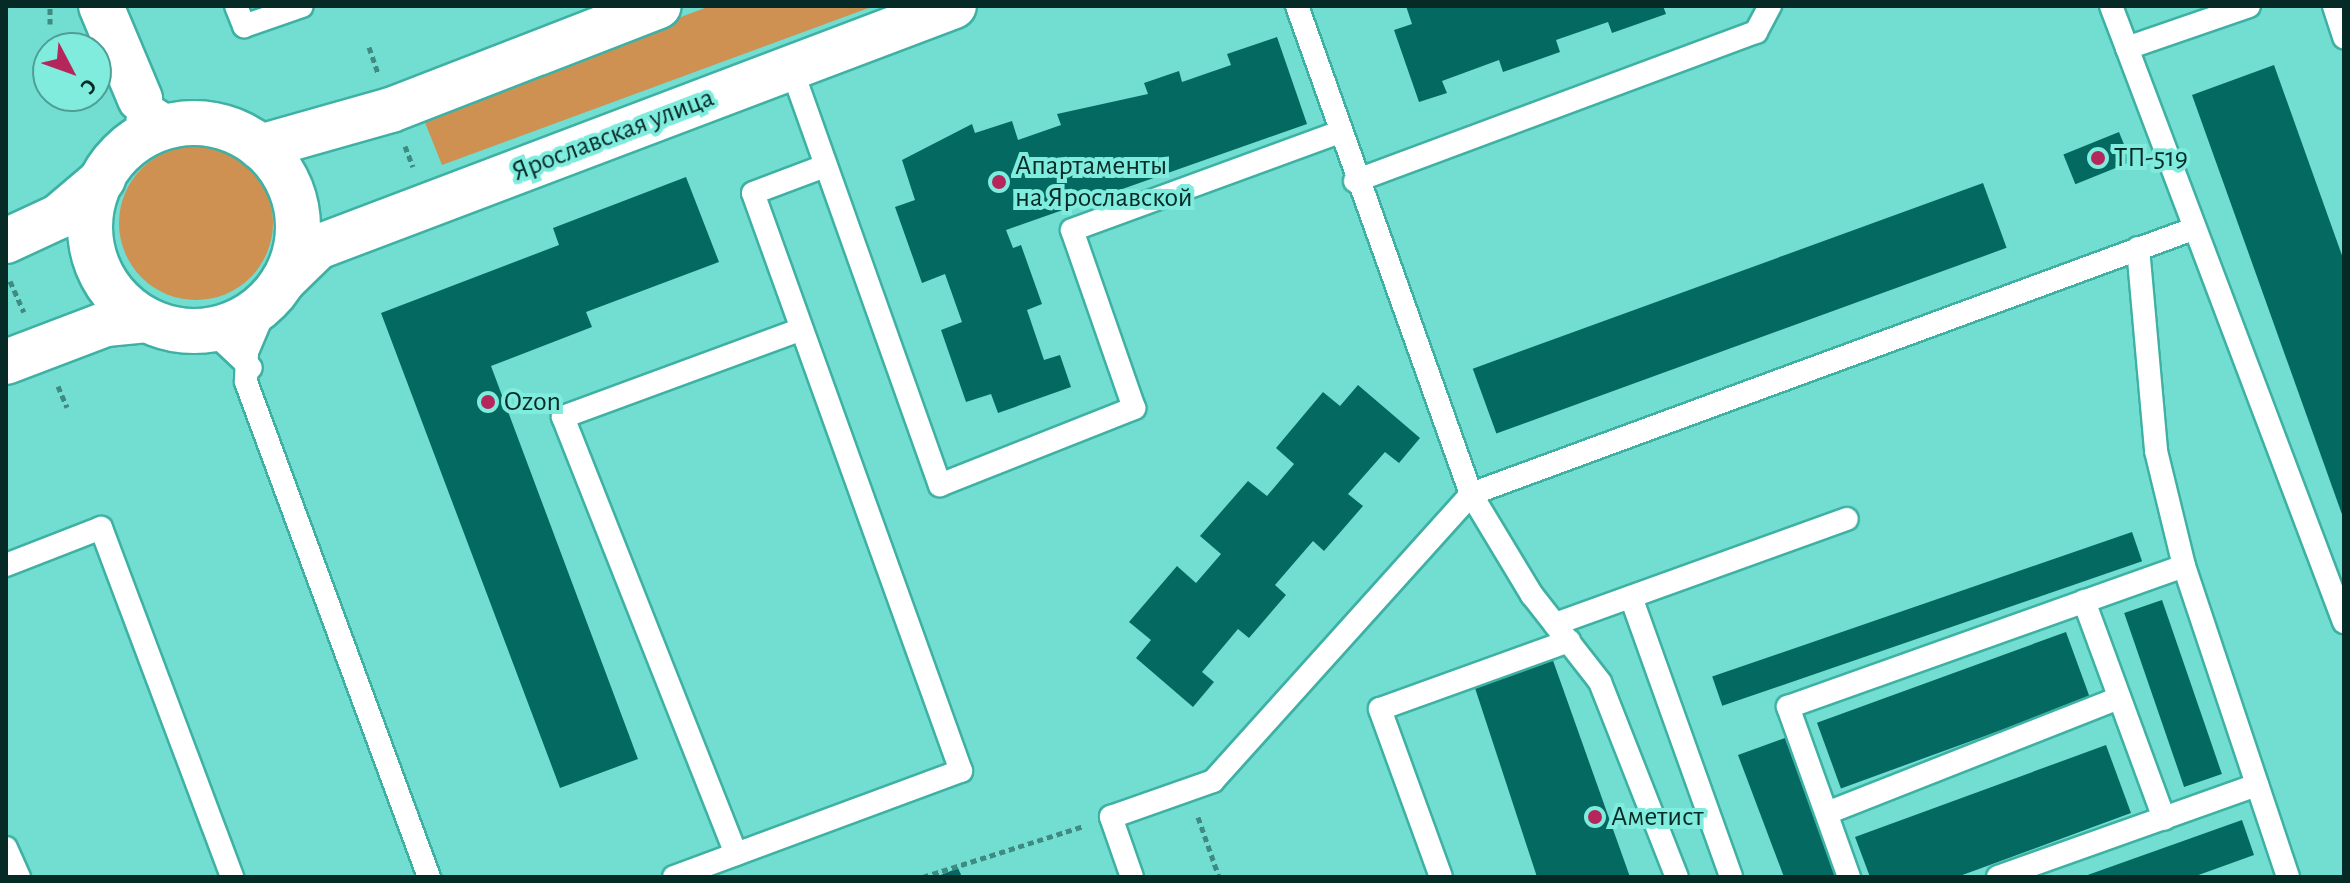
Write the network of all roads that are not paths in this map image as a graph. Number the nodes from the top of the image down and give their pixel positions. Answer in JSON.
{"nodes":[{"id":1,"x":101,"y":6,"type":"edge"},
{"id":2,"x":236,"y":6,"type":"edge"},
{"id":3,"x":302,"y":6,"type":"edge"},
{"id":4,"x":659,"y":6,"type":"edge"},
{"id":5,"x":954,"y":6,"type":"edge"},
{"id":6,"x":1297,"y":6,"type":"edge"},
{"id":7,"x":1770,"y":6,"type":"edge"},
{"id":8,"x":2111,"y":6,"type":"edge"},
{"id":9,"x":2249,"y":6,"type":"edge"},
{"id":10,"x":2334,"y":6,"type":"edge"},
{"id":11,"x":2344,"y":37,"type":"edge"},
{"id":12,"x":2127,"y":48,"type":"junction"},
{"id":13,"x":791,"y":67,"type":"junction"},
{"id":14,"x":140,"y":99,"type":"junction"},
{"id":15,"x":181,"y":125,"type":"junction"},
{"id":16,"x":1340,"y":132,"type":"junction"},
{"id":17,"x":135,"y":142,"type":"junction"},
{"id":18,"x":260,"y":147,"type":"junction"},
{"id":19,"x":825,"y":166,"type":"junction"},
{"id":20,"x":103,"y":179,"type":"junction"},
{"id":21,"x":1355,"y":181,"type":"junction"},
{"id":22,"x":2190,"y":230,"type":"junction"},
{"id":23,"x":6,"y":241,"type":"edge"},
{"id":24,"x":2138,"y":248,"type":"junction"},
{"id":25,"x":276,"y":291,"type":"junction"},
{"id":26,"x":147,"y":320,"type":"junction"},
{"id":27,"x":800,"y":330,"type":"junction"},
{"id":28,"x":191,"y":331,"type":"junction"},
{"id":29,"x":6,"y":362,"type":"edge"},
{"id":30,"x":251,"y":368,"type":"junction"},
{"id":31,"x":1471,"y":494,"type":"junction"},
{"id":32,"x":1847,"y":519,"type":"dead end"},
{"id":33,"x":6,"y":565,"type":"edge"},
{"id":34,"x":2184,"y":566,"type":"junction"},
{"id":35,"x":1631,"y":597,"type":"junction"},
{"id":36,"x":2084,"y":601,"type":"junction"},
{"id":37,"x":2344,"y":622,"type":"edge"},
{"id":38,"x":1562,"y":632,"type":"junction"},
{"id":39,"x":2119,"y":698,"type":"junction"},
{"id":40,"x":2257,"y":785,"type":"junction"},
{"id":41,"x":1827,"y":813,"type":"junction"},
{"id":42,"x":2164,"y":819,"type":"junction"},
{"id":43,"x":6,"y":848,"type":"edge"},
{"id":44,"x":736,"y":854,"type":"junction"},
{"id":45,"x":19,"y":877,"type":"edge"},
{"id":46,"x":232,"y":877,"type":"edge"},
{"id":47,"x":429,"y":877,"type":"edge"},
{"id":48,"x":674,"y":877,"type":"edge"},
{"id":49,"x":1132,"y":877,"type":"edge"},
{"id":50,"x":1441,"y":877,"type":"edge"},
{"id":51,"x":1677,"y":877,"type":"edge"},
{"id":52,"x":1731,"y":877,"type":"edge"},
{"id":53,"x":1849,"y":877,"type":"edge"},
{"id":54,"x":1998,"y":877,"type":"edge"},
{"id":55,"x":2288,"y":877,"type":"edge"}],
"edges":[{"from":1,"to":14,"type":"main road"},
{"from":2,"to":3,"type":"lane"},
{"from":4,"to":18,"type":"main road"},
{"from":5,"to":13,"type":"main road","name":"Ярославская улица"},
{"from":6,"to":16,"type":"lane"},
{"from":7,"to":21,"type":"lane"},
{"from":8,"to":12,"type":"lane"},
{"from":9,"to":12,"type":"lane"},
{"from":10,"to":11,"type":"lane"},
{"from":12,"to":22,"type":"lane"},
{"from":13,"to":19,"type":"lane"},
{"from":13,"to":25,"type":"main road","name":"Ярославская улица"},
{"from":14,"to":15,"type":"lane"},
{"from":14,"to":17,"type":"lane"},
{"from":15,"to":17,"type":"main road"},
{"from":15,"to":18,"type":"main road"},
{"from":16,"to":19,"type":"lane"},
{"from":16,"to":21,"type":"lane"},
{"from":17,"to":20,"type":"main road"},
{"from":18,"to":25,"type":"main road"},
{"from":19,"to":27,"type":"lane"},
{"from":20,"to":23,"type":"main road"},
{"from":20,"to":26,"type":"main road"},
{"from":21,"to":31,"type":"lane"},
{"from":22,"to":24,"type":"lane"},
{"from":22,"to":37,"type":"lane"},
{"from":24,"to":31,"type":"lane"},
{"from":24,"to":34,"type":"lane"},
{"from":25,"to":28,"type":"main road"},
{"from":25,"to":30,"type":"lane"},
{"from":26,"to":28,"type":"main road"},
{"from":26,"to":29,"type":"main road"},
{"from":27,"to":44,"type":"lane"},
{"from":27,"to":44,"type":"lane"},
{"from":28,"to":30,"type":"lane"},
{"from":30,"to":47,"type":"lane"},
{"from":31,"to":38,"type":"lane"},
{"from":31,"to":49,"type":"lane"},
{"from":32,"to":35,"type":"lane"},
{"from":33,"to":46,"type":"lane"},
{"from":34,"to":36,"type":"lane"},
{"from":34,"to":40,"type":"lane"},
{"from":35,"to":38,"type":"lane"},
{"from":35,"to":52,"type":"lane"},
{"from":36,"to":39,"type":"lane"},
{"from":36,"to":41,"type":"lane"},
{"from":38,"to":50,"type":"lane"},
{"from":38,"to":51,"type":"lane"},
{"from":39,"to":41,"type":"lane"},
{"from":39,"to":42,"type":"lane"},
{"from":40,"to":42,"type":"lane"},
{"from":40,"to":55,"type":"lane"},
{"from":41,"to":53,"type":"lane"},
{"from":42,"to":54,"type":"lane"},
{"from":43,"to":45,"type":"lane"},
{"from":44,"to":48,"type":"lane"}]}
